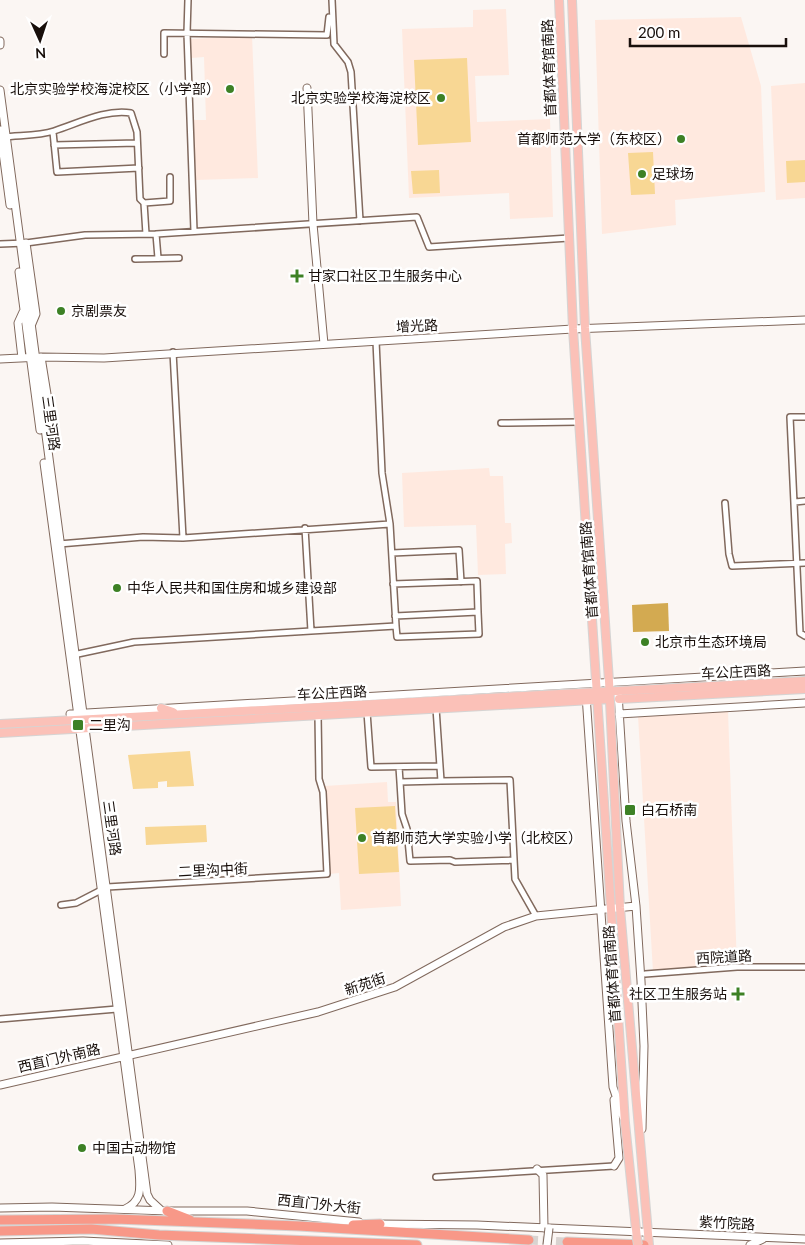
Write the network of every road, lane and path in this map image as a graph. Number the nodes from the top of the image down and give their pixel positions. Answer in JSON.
{"nodes":[{"id":1,"x":188,"y":0,"type":"edge"},
{"id":2,"x":332,"y":0,"type":"edge"},
{"id":3,"x":559,"y":0,"type":"edge"},
{"id":4,"x":572,"y":0,"type":"edge"},
{"id":5,"x":329,"y":14,"type":"dead end"},
{"id":6,"x":187,"y":33,"type":"junction"},
{"id":7,"x":0,"y":41,"type":"edge"},
{"id":8,"x":0,"y":45,"type":"edge"},
{"id":9,"x":164,"y":54,"type":"dead end"},
{"id":10,"x":308,"y":88,"type":"dead end"},
{"id":11,"x":0,"y":90,"type":"edge"},
{"id":12,"x":53,"y":132,"type":"junction"},
{"id":13,"x":2,"y":136,"type":"edge"},
{"id":14,"x":137,"y":143,"type":"junction"},
{"id":15,"x":54,"y":145,"type":"junction"},
{"id":16,"x":139,"y":168,"type":"junction"},
{"id":17,"x":170,"y":177,"type":"dead end"},
{"id":18,"x":144,"y":203,"type":"junction"},
{"id":19,"x":360,"y":221,"type":"junction"},
{"id":20,"x":313,"y":224,"type":"junction"},
{"id":21,"x":194,"y":232,"type":"junction"},
{"id":22,"x":146,"y":234,"type":"junction"},
{"id":23,"x":156,"y":234,"type":"junction"},
{"id":24,"x":570,"y":238,"type":"junction"},
{"id":25,"x":0,"y":244,"type":"edge"},
{"id":26,"x":20,"y":244,"type":"junction"},
{"id":27,"x":158,"y":258,"type":"junction"},
{"id":28,"x":179,"y":258,"type":"dead end"},
{"id":29,"x":135,"y":259,"type":"dead end"},
{"id":30,"x":805,"y":320,"type":"edge"},
{"id":31,"x":585,"y":328,"type":"junction"},
{"id":32,"x":573,"y":329,"type":"junction"},
{"id":33,"x":376,"y":341,"type":"junction"},
{"id":34,"x":324,"y":344,"type":"junction"},
{"id":35,"x":173,"y":352,"type":"junction"},
{"id":36,"x":32,"y":357,"type":"junction"},
{"id":37,"x":0,"y":359,"type":"edge"},
{"id":38,"x":805,"y":417,"type":"edge"},
{"id":39,"x":580,"y":422,"type":"junction"},
{"id":40,"x":501,"y":423,"type":"dead end"},
{"id":41,"x":805,"y":501,"type":"edge"},
{"id":42,"x":795,"y":502,"type":"junction"},
{"id":43,"x":725,"y":503,"type":"dead end"},
{"id":44,"x":390,"y":524,"type":"junction"},
{"id":45,"x":305,"y":528,"type":"junction"},
{"id":46,"x":183,"y":538,"type":"junction"},
{"id":47,"x":60,"y":544,"type":"junction"},
{"id":48,"x":392,"y":553,"type":"junction"},
{"id":49,"x":805,"y":563,"type":"edge"},
{"id":50,"x":796,"y":564,"type":"junction"},
{"id":51,"x":461,"y":582,"type":"junction"},
{"id":52,"x":393,"y":584,"type":"junction"},
{"id":53,"x":798,"y":607,"type":"junction"},
{"id":54,"x":805,"y":607,"type":"edge"},
{"id":55,"x":478,"y":612,"type":"junction"},
{"id":56,"x":395,"y":616,"type":"junction"},
{"id":57,"x":396,"y":626,"type":"junction"},
{"id":58,"x":311,"y":631,"type":"junction"},
{"id":59,"x":805,"y":636,"type":"edge"},
{"id":60,"x":72,"y":655,"type":"junction"},
{"id":61,"x":805,"y":671,"type":"edge"},
{"id":62,"x":609,"y":681,"type":"junction"},
{"id":63,"x":805,"y":681,"type":"edge"},
{"id":64,"x":597,"y":682,"type":"junction"},
{"id":65,"x":805,"y":689,"type":"edge"},
{"id":66,"x":618,"y":694,"type":"junction"},
{"id":67,"x":609,"y":695,"type":"junction"},
{"id":68,"x":586,"y":696,"type":"junction"},
{"id":69,"x":598,"y":696,"type":"junction"},
{"id":70,"x":805,"y":703,"type":"edge"},
{"id":71,"x":161,"y":708,"type":"junction"},
{"id":72,"x":436,"y":708,"type":"junction"},
{"id":73,"x":367,"y":712,"type":"junction"},
{"id":74,"x":178,"y":714,"type":"junction"},
{"id":75,"x":620,"y":714,"type":"junction"},
{"id":76,"x":318,"y":715,"type":"junction"},
{"id":77,"x":80,"y":719,"type":"junction"},
{"id":78,"x":0,"y":724,"type":"edge"},
{"id":79,"x":0,"y":733,"type":"edge"},
{"id":80,"x":440,"y":766,"type":"junction"},
{"id":81,"x":399,"y":767,"type":"junction"},
{"id":82,"x":441,"y":781,"type":"junction"},
{"id":83,"x":400,"y":782,"type":"junction"},
{"id":84,"x":514,"y":860,"type":"junction"},
{"id":85,"x":104,"y":888,"type":"junction"},
{"id":86,"x":61,"y":905,"type":"dead end"},
{"id":87,"x":636,"y":906,"type":"junction"},
{"id":88,"x":611,"y":908,"type":"junction"},
{"id":89,"x":620,"y":908,"type":"junction"},
{"id":90,"x":602,"y":909,"type":"junction"},
{"id":91,"x":536,"y":916,"type":"junction"},
{"id":92,"x":805,"y":967,"type":"edge"},
{"id":93,"x":645,"y":974,"type":"dead end"},
{"id":94,"x":117,"y":1009,"type":"junction"},
{"id":95,"x":0,"y":1019,"type":"edge"},
{"id":96,"x":126,"y":1054,"type":"junction"},
{"id":97,"x":0,"y":1085,"type":"edge"},
{"id":98,"x":613,"y":1087,"type":"junction"},
{"id":99,"x":625,"y":1123,"type":"junction"},
{"id":100,"x":641,"y":1137,"type":"junction"},
{"id":101,"x":614,"y":1166,"type":"joint"},
{"id":102,"x":537,"y":1169,"type":"junction"},
{"id":103,"x":436,"y":1177,"type":"dead end"},
{"id":104,"x":0,"y":1208,"type":"edge"},
{"id":105,"x":125,"y":1209,"type":"junction"},
{"id":106,"x":165,"y":1211,"type":"junction"},
{"id":107,"x":0,"y":1220,"type":"edge"},
{"id":108,"x":197,"y":1222,"type":"junction"},
{"id":109,"x":380,"y":1224,"type":"junction"},
{"id":110,"x":300,"y":1226,"type":"junction"},
{"id":111,"x":546,"y":1228,"type":"junction"},
{"id":112,"x":0,"y":1231,"type":"edge"},
{"id":113,"x":768,"y":1238,"type":"junction"},
{"id":114,"x":297,"y":1239,"type":"junction"},
{"id":115,"x":643,"y":1239,"type":"edge"},
{"id":116,"x":805,"y":1239,"type":"edge"},
{"id":117,"x":529,"y":1240,"type":"dead end"},
{"id":118,"x":566,"y":1242,"type":"dead end"},
{"id":119,"x":0,"y":1243,"type":"edge"},
{"id":120,"x":168,"y":1245,"type":"edge"},
{"id":121,"x":323,"y":1245,"type":"edge"},
{"id":122,"x":417,"y":1245,"type":"edge"},
{"id":123,"x":547,"y":1245,"type":"edge"},
{"id":124,"x":750,"y":1245,"type":"edge"}],
"edges":[{"from":1,"to":6,"type":"street"},
{"from":2,"to":19,"type":"street"},
{"from":3,"to":24,"type":"main road","name":"首都体育馆南路"},
{"from":4,"to":31,"type":"main road","name":"首都体育馆南路"},
{"from":5,"to":6,"type":"street"},
{"from":6,"to":9,"type":"street"},
{"from":6,"to":21,"type":"street"},
{"from":7,"to":8,"type":"street"},
{"from":10,"to":20,"type":"street"},
{"from":11,"to":13,"type":"street","name":"三里河路"},
{"from":12,"to":13,"type":"street"},
{"from":12,"to":14,"type":"street"},
{"from":12,"to":15,"type":"street"},
{"from":13,"to":26,"type":"street","name":"三里河路"},
{"from":14,"to":15,"type":"street"},
{"from":14,"to":16,"type":"street"},
{"from":15,"to":16,"type":"street"},
{"from":16,"to":18,"type":"street"},
{"from":17,"to":18,"type":"street"},
{"from":18,"to":22,"type":"street"},
{"from":19,"to":20,"type":"street"},
{"from":19,"to":24,"type":"street"},
{"from":20,"to":21,"type":"street"},
{"from":20,"to":34,"type":"street"},
{"from":21,"to":23,"type":"street"},
{"from":22,"to":23,"type":"street"},
{"from":22,"to":26,"type":"street"},
{"from":23,"to":27,"type":"street"},
{"from":24,"to":32,"type":"main road","name":"首都体育馆南路"},
{"from":25,"to":26,"type":"street"},
{"from":26,"to":36,"type":"street","name":"三里河路"},
{"from":26,"to":36,"type":"street","name":"三里河路"},
{"from":27,"to":28,"type":"street"},
{"from":27,"to":29,"type":"street"},
{"from":30,"to":31,"type":"street","name":"增光路"},
{"from":31,"to":32,"type":"street","name":"增光路"},
{"from":31,"to":62,"type":"main road","name":"首都体育馆南路"},
{"from":32,"to":33,"type":"street","name":"增光路"},
{"from":32,"to":39,"type":"main road","name":"首都体育馆南路"},
{"from":33,"to":34,"type":"street","name":"增光路"},
{"from":33,"to":44,"type":"street"},
{"from":34,"to":35,"type":"street","name":"增光路"},
{"from":35,"to":36,"type":"street","name":"增光路"},
{"from":35,"to":46,"type":"street"},
{"from":36,"to":37,"type":"street","name":"增光路"},
{"from":36,"to":47,"type":"street","name":"三里河路"},
{"from":36,"to":47,"type":"street","name":"三里河路"},
{"from":38,"to":42,"type":"street"},
{"from":39,"to":40,"type":"street"},
{"from":39,"to":64,"type":"main road","name":"首都体育馆南路"},
{"from":41,"to":42,"type":"street"},
{"from":42,"to":50,"type":"street"},
{"from":43,"to":50,"type":"street"},
{"from":44,"to":45,"type":"street"},
{"from":44,"to":48,"type":"street"},
{"from":45,"to":46,"type":"street"},
{"from":45,"to":58,"type":"street"},
{"from":46,"to":47,"type":"street"},
{"from":47,"to":60,"type":"street","name":"三里河路"},
{"from":48,"to":51,"type":"street"},
{"from":48,"to":52,"type":"street"},
{"from":49,"to":50,"type":"street"},
{"from":50,"to":53,"type":"street"},
{"from":51,"to":52,"type":"street"},
{"from":51,"to":55,"type":"street"},
{"from":52,"to":56,"type":"street"},
{"from":53,"to":54,"type":"street"},
{"from":53,"to":59,"type":"street"},
{"from":55,"to":56,"type":"street"},
{"from":55,"to":57,"type":"street"},
{"from":56,"to":57,"type":"street"},
{"from":57,"to":58,"type":"street"},
{"from":58,"to":60,"type":"street"},
{"from":60,"to":77,"type":"street","name":"三里河路"},
{"from":61,"to":62,"type":"street"},
{"from":62,"to":64,"type":"street"},
{"from":62,"to":67,"type":"main road","name":"首都体育馆南路"},
{"from":63,"to":66,"type":"main road","name":"车公庄西路"},
{"from":64,"to":69,"type":"main road","name":"首都体育馆南路"},
{"from":64,"to":71,"type":"street"},
{"from":65,"to":66,"type":"main road","name":"车公庄西路"},
{"from":66,"to":67,"type":"main road","name":"车公庄西路"},
{"from":66,"to":75,"type":"street","name":"首都体育馆南路"},
{"from":67,"to":69,"type":"main road","name":"车公庄西路"},
{"from":67,"to":89,"type":"main road","name":"首都体育馆南路"},
{"from":68,"to":69,"type":"main road","name":"车公庄西路"},
{"from":68,"to":72,"type":"main road","name":"车公庄西路"},
{"from":68,"to":74,"type":"main road","name":"车公庄西路"},
{"from":68,"to":90,"type":"street","name":"首都体育馆南路"},
{"from":69,"to":88,"type":"main road","name":"首都体育馆南路"},
{"from":70,"to":75,"type":"street"},
{"from":71,"to":74,"type":"main road"},
{"from":71,"to":77,"type":"street"},
{"from":72,"to":73,"type":"main road","name":"车公庄西路"},
{"from":72,"to":80,"type":"street"},
{"from":73,"to":76,"type":"main road","name":"车公庄西路"},
{"from":73,"to":81,"type":"street"},
{"from":74,"to":77,"type":"main road","name":"车公庄西路"},
{"from":75,"to":87,"type":"street","name":"首都体育馆南路"},
{"from":76,"to":77,"type":"main road","name":"车公庄西路"},
{"from":76,"to":85,"type":"street","name":"二里沟中街"},
{"from":77,"to":78,"type":"main road"},
{"from":77,"to":79,"type":"main road"},
{"from":77,"to":85,"type":"street","name":"三里河路"},
{"from":80,"to":81,"type":"street"},
{"from":80,"to":82,"type":"street"},
{"from":81,"to":83,"type":"street"},
{"from":82,"to":83,"type":"street"},
{"from":82,"to":84,"type":"street"},
{"from":83,"to":84,"type":"street"},
{"from":84,"to":91,"type":"street"},
{"from":85,"to":86,"type":"street"},
{"from":85,"to":94,"type":"street","name":"三里河路"},
{"from":85,"to":96,"type":"street","name":"三里河路"},
{"from":87,"to":89,"type":"street","name":"新苑街"},
{"from":87,"to":100,"type":"street","name":"首都体育馆南路"},
{"from":88,"to":89,"type":"street","name":"新苑街"},
{"from":88,"to":90,"type":"street","name":"新苑街"},
{"from":88,"to":99,"type":"main road","name":"首都体育馆南路"},
{"from":89,"to":100,"type":"main road","name":"首都体育馆南路"},
{"from":90,"to":91,"type":"street","name":"新苑街"},
{"from":90,"to":98,"type":"street","name":"首都体育馆南路"},
{"from":91,"to":96,"type":"street","name":"新苑街"},
{"from":92,"to":93,"type":"street","name":"西院道路"},
{"from":94,"to":95,"type":"street"},
{"from":94,"to":96,"type":"street","name":"三里河路"},
{"from":96,"to":97,"type":"street","name":"西直门外南路"},
{"from":96,"to":105,"type":"street","name":"三里河路"},
{"from":96,"to":106,"type":"street","name":"三里河路"},
{"from":98,"to":99,"type":"street","name":"首都体育馆南路"},
{"from":98,"to":101,"type":"street"},
{"from":99,"to":115,"type":"main road","name":"首都体育馆南路"},
{"from":100,"to":115,"type":"main road","name":"首都体育馆南路"},
{"from":101,"to":102,"type":"street"},
{"from":102,"to":103,"type":"street"},
{"from":102,"to":111,"type":"street"},
{"from":104,"to":105,"type":"street","name":"西直门外大街"},
{"from":105,"to":106,"type":"street","name":"西直门外大街"},
{"from":106,"to":108,"type":"highway"},
{"from":106,"to":109,"type":"street","name":"西直门外大街"},
{"from":107,"to":108,"type":"highway","name":"西直门外大街"},
{"from":108,"to":110,"type":"highway","name":"西直门外大街"},
{"from":109,"to":110,"type":"highway"},
{"from":109,"to":111,"type":"street","name":"西直门外大街"},
{"from":110,"to":117,"type":"highway","name":"西直门外大街"},
{"from":111,"to":115,"type":"street","name":"西直门外大街"},
{"from":111,"to":123,"type":"street","bridge":true},
{"from":112,"to":114,"type":"highway"},
{"from":113,"to":115,"type":"street","name":"紫竹院路"},
{"from":113,"to":116,"type":"street","name":"紫竹院路"},
{"from":113,"to":124,"type":"street"},
{"from":114,"to":121,"type":"highway"},
{"from":114,"to":122,"type":"highway"},
{"from":115,"to":118,"type":"highway"},
{"from":119,"to":120,"type":"street"}]}
